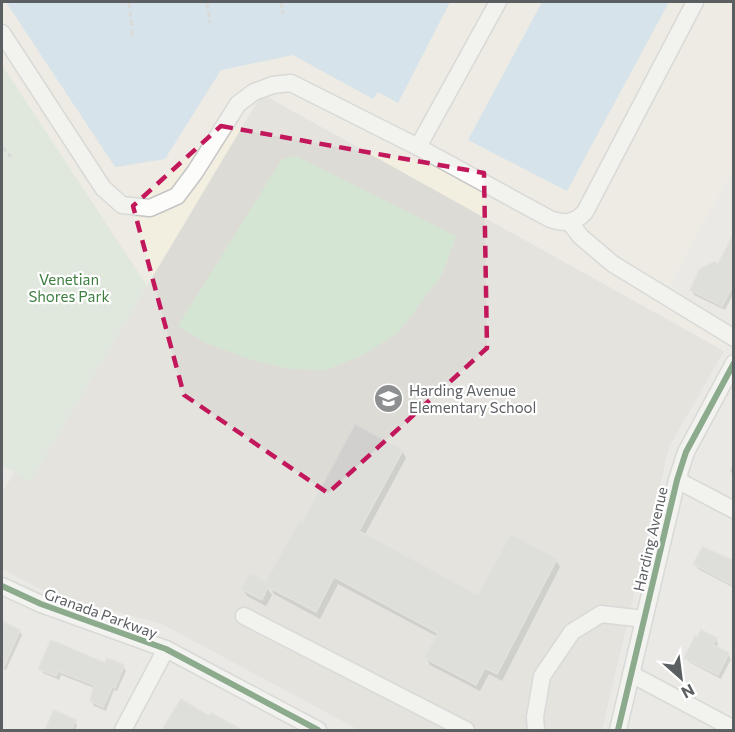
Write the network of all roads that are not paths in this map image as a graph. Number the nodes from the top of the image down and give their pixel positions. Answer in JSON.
{"nodes":[{"id":1,"x":498,"y":2,"type":"edge"},
{"id":2,"x":695,"y":2,"type":"edge"},
{"id":3,"x":2,"y":33,"type":"edge"},
{"id":4,"x":418,"y":147,"type":"junction"},
{"id":5,"x":570,"y":223,"type":"junction"},
{"id":6,"x":734,"y":338,"type":"edge"},
{"id":7,"x":734,"y":363,"type":"edge"},
{"id":8,"x":676,"y":480,"type":"junction"},
{"id":9,"x":734,"y":510,"type":"edge"},
{"id":10,"x":2,"y":586,"type":"edge"},
{"id":11,"x":244,"y":616,"type":"dead end"},
{"id":12,"x":644,"y":619,"type":"junction"},
{"id":13,"x":166,"y":649,"type":"junction"},
{"id":14,"x":631,"y":674,"type":"junction"},
{"id":15,"x":734,"y":729,"type":"edge"},
{"id":16,"x":123,"y":730,"type":"edge"},
{"id":17,"x":318,"y":730,"type":"edge"},
{"id":18,"x":466,"y":730,"type":"edge"},
{"id":19,"x":536,"y":730,"type":"edge"},
{"id":20,"x":618,"y":730,"type":"edge"}],
"edges":[{"from":1,"to":4,"type":"street"},
{"from":2,"to":5,"type":"street"},
{"from":3,"to":4,"type":"street"},
{"from":4,"to":5,"type":"street"},
{"from":5,"to":6,"type":"street"},
{"from":7,"to":8,"type":"street","name":"Harding Avenue"},
{"from":8,"to":9,"type":"street"},
{"from":8,"to":12,"type":"street","name":"Harding Avenue"},
{"from":10,"to":13,"type":"street","name":"Granada Parkway"},
{"from":11,"to":18,"type":"street"},
{"from":12,"to":14,"type":"street","name":"Harding Avenue"},
{"from":12,"to":19,"type":"street"},
{"from":13,"to":16,"type":"street"},
{"from":13,"to":17,"type":"street","name":"Granada Parkway"},
{"from":14,"to":15,"type":"street"},
{"from":14,"to":20,"type":"street","name":"Harding Avenue"}]}
